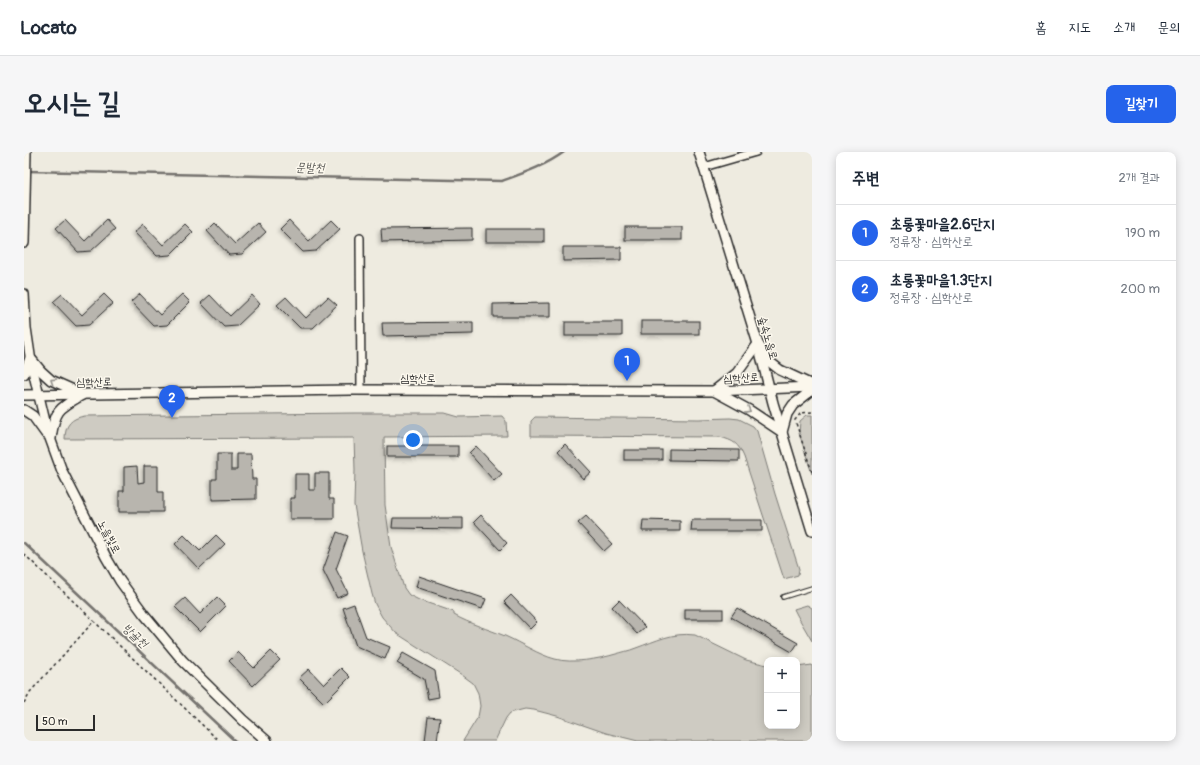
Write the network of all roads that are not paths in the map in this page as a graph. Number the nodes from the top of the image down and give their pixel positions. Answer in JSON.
{"nodes":[{"id":1,"x":26,"y":152,"type":"edge"},
{"id":2,"x":700,"y":152,"type":"edge"},
{"id":3,"x":756,"y":152,"type":"edge"},
{"id":4,"x":704,"y":167,"type":"junction"},
{"id":5,"x":360,"y":238,"type":"dead end"},
{"id":6,"x":24,"y":243,"type":"edge"},
{"id":7,"x":24,"y":294,"type":"edge"},
{"id":8,"x":758,"y":344,"type":"junction"},
{"id":9,"x":30,"y":357,"type":"junction"},
{"id":10,"x":24,"y":374,"type":"edge"},
{"id":11,"x":812,"y":386,"type":"edge"},
{"id":12,"x":769,"y":388,"type":"junction"},
{"id":13,"x":361,"y":390,"type":"junction"},
{"id":14,"x":812,"y":390,"type":"edge"},
{"id":15,"x":714,"y":391,"type":"junction"},
{"id":16,"x":82,"y":394,"type":"junction"},
{"id":17,"x":24,"y":395,"type":"edge"},
{"id":18,"x":38,"y":395,"type":"junction"},
{"id":19,"x":24,"y":410,"type":"edge"},
{"id":20,"x":782,"y":432,"type":"junction"},
{"id":21,"x":51,"y":440,"type":"junction"},
{"id":22,"x":812,"y":531,"type":"edge"},
{"id":23,"x":812,"y":588,"type":"edge"},
{"id":24,"x":783,"y":597,"type":"dead end"},
{"id":25,"x":267,"y":741,"type":"edge"}],
"edges":[{"from":1,"to":6,"type":"street"},
{"from":2,"to":4,"type":"street","name":"숲속노을로"},
{"from":3,"to":4,"type":"street"},
{"from":4,"to":8,"type":"street","name":"숲속노을로"},
{"from":5,"to":13,"type":"street"},
{"from":7,"to":9,"type":"street","name":"노을빛로"},
{"from":8,"to":11,"type":"street"},
{"from":8,"to":12,"type":"street","name":"숲속노을로"},
{"from":8,"to":15,"type":"street"},
{"from":9,"to":10,"type":"street"},
{"from":16,"to":9,"type":"street","one_way":true},
{"from":9,"to":18,"type":"street","name":"노을빛로"},
{"from":11,"to":12,"type":"street","name":"심학산로"},
{"from":12,"to":15,"type":"street","name":"심학산로"},
{"from":12,"to":20,"type":"street","name":"숲속노을로"},
{"from":13,"to":15,"type":"street","name":"심학산로"},
{"from":13,"to":16,"type":"street","name":"심학산로"},
{"from":14,"to":20,"type":"street"},
{"from":15,"to":20,"type":"street","one_way":true},
{"from":16,"to":18,"type":"street","name":"심학산로"},
{"from":16,"to":21,"type":"street"},
{"from":17,"to":18,"type":"street","name":"심학산로"},
{"from":18,"to":21,"type":"street","name":"노을빛로"},
{"from":19,"to":21,"type":"street"},
{"from":20,"to":22,"type":"street","name":"숲속노을로"},
{"from":21,"to":25,"type":"street","name":"노을빛로"},
{"from":23,"to":24,"type":"lane"}]}
